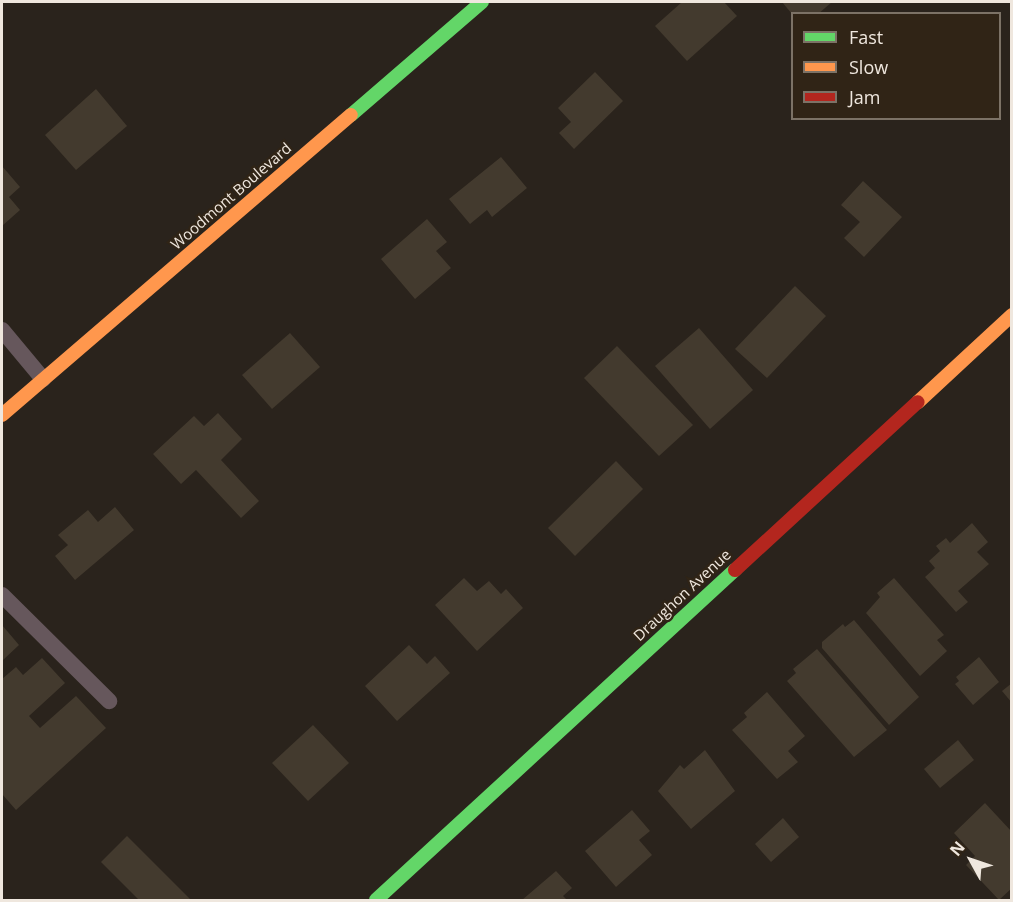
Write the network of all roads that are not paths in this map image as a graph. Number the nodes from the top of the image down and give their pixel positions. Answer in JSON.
{"nodes":[{"id":1,"x":482,"y":2,"type":"edge"},
{"id":2,"x":1011,"y":315,"type":"edge"},
{"id":3,"x":2,"y":330,"type":"edge"},
{"id":4,"x":43,"y":379,"type":"junction"},
{"id":5,"x":2,"y":415,"type":"edge"},
{"id":6,"x":2,"y":595,"type":"edge"},
{"id":7,"x":109,"y":701,"type":"dead end"},
{"id":8,"x":376,"y":900,"type":"edge"}],
"edges":[{"from":1,"to":4,"type":"street","name":"Woodmont Boulevard"},
{"from":2,"to":8,"type":"street","name":"Draughon Avenue"},
{"from":3,"to":4,"type":"lane"},
{"from":4,"to":5,"type":"street","name":"Woodmont Boulevard"},
{"from":6,"to":7,"type":"lane"}]}
